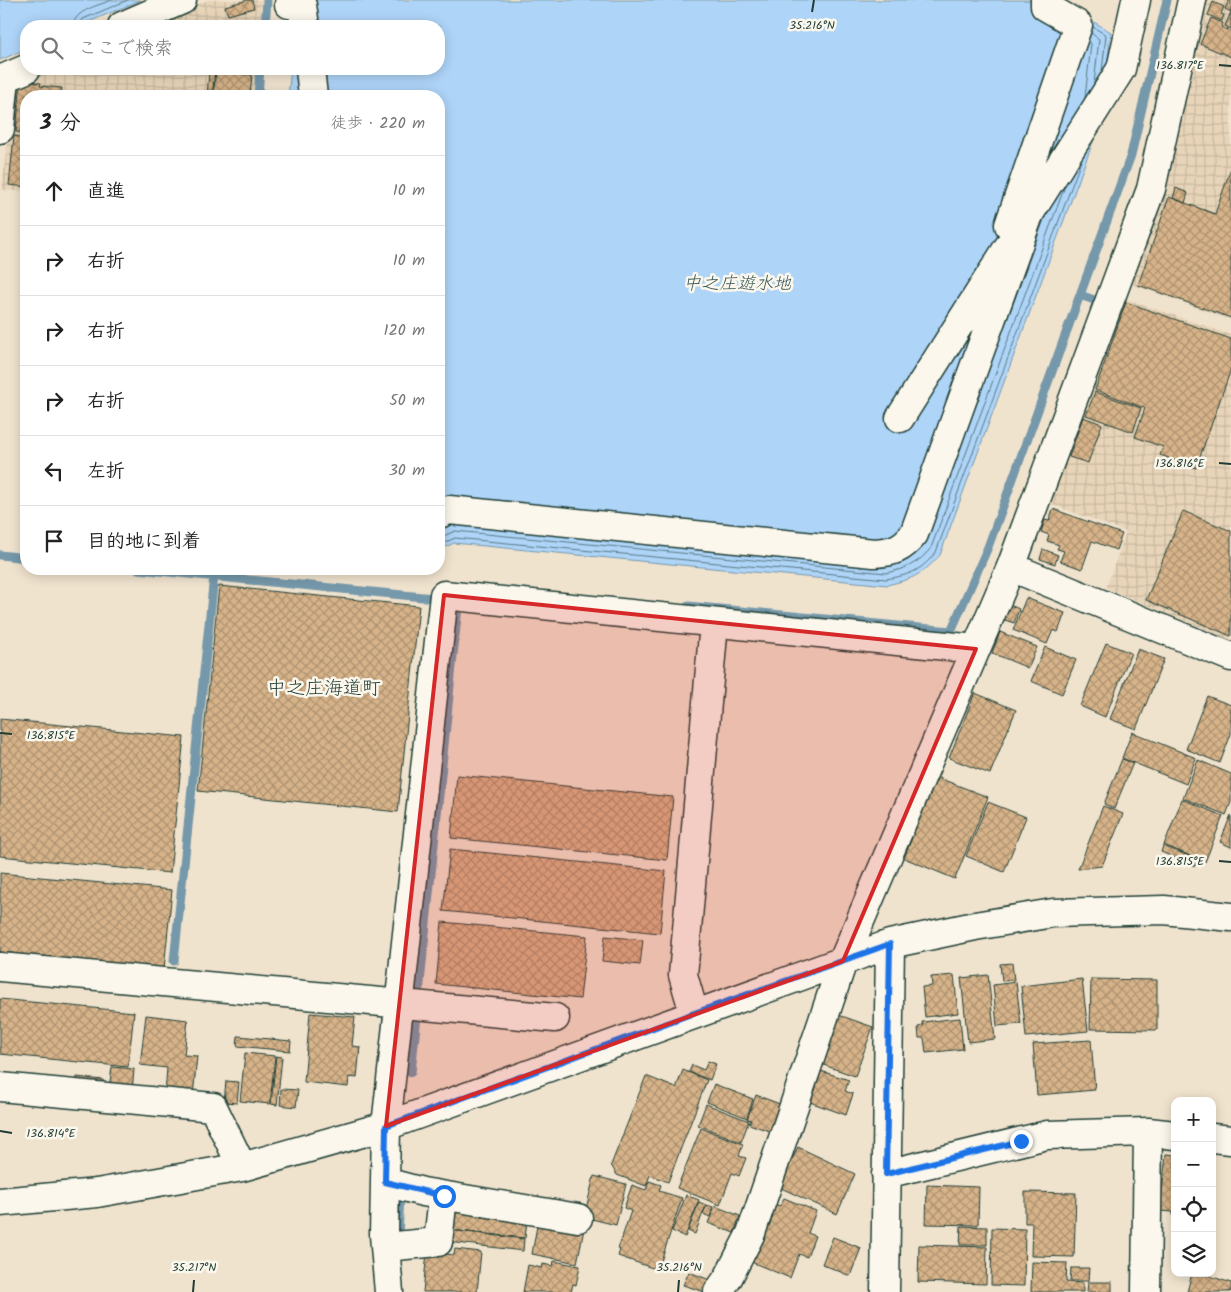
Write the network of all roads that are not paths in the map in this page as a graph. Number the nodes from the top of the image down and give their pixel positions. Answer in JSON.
{"nodes":[{"id":1,"x":182,"y":0,"type":"edge"},
{"id":2,"x":1044,"y":0,"type":"edge"},
{"id":3,"x":1136,"y":0,"type":"edge"},
{"id":4,"x":1192,"y":0,"type":"edge"},
{"id":5,"x":289,"y":4,"type":"dead end"},
{"id":6,"x":136,"y":20,"type":"edge"},
{"id":7,"x":304,"y":20,"type":"edge"},
{"id":8,"x":311,"y":75,"type":"edge"},
{"id":9,"x":10,"y":76,"type":"edge"},
{"id":10,"x":312,"y":90,"type":"edge"},
{"id":11,"x":0,"y":129,"type":"edge"},
{"id":12,"x":1030,"y":212,"type":"junction"},
{"id":13,"x":995,"y":268,"type":"junction"},
{"id":14,"x":900,"y":418,"type":"dead end"},
{"id":15,"x":445,"y":512,"type":"edge"},
{"id":16,"x":1011,"y":567,"type":"junction"},
{"id":17,"x":714,"y":622,"type":"junction"},
{"id":18,"x":976,"y":649,"type":"junction"},
{"id":19,"x":1231,"y":657,"type":"edge"},
{"id":20,"x":1231,"y":917,"type":"edge"},
{"id":21,"x":890,"y":944,"type":"junction"},
{"id":22,"x":843,"y":961,"type":"junction"},
{"id":23,"x":0,"y":966,"type":"edge"},
{"id":24,"x":398,"y":1005,"type":"junction"},
{"id":25,"x":694,"y":1013,"type":"junction"},
{"id":26,"x":555,"y":1018,"type":"dead end"},
{"id":27,"x":0,"y":1087,"type":"edge"},
{"id":28,"x":386,"y":1126,"type":"junction"},
{"id":29,"x":1148,"y":1132,"type":"junction"},
{"id":30,"x":1171,"y":1135,"type":"edge"},
{"id":31,"x":1216,"y":1138,"type":"edge"},
{"id":32,"x":1231,"y":1140,"type":"edge"},
{"id":33,"x":242,"y":1167,"type":"junction"},
{"id":34,"x":886,"y":1174,"type":"junction"},
{"id":35,"x":385,"y":1182,"type":"junction"},
{"id":36,"x":444,"y":1196,"type":"junction"},
{"id":37,"x":0,"y":1202,"type":"edge"},
{"id":38,"x":578,"y":1218,"type":"dead end"},
{"id":39,"x":385,"y":1247,"type":"junction"},
{"id":40,"x":389,"y":1292,"type":"edge"},
{"id":41,"x":718,"y":1292,"type":"edge"},
{"id":42,"x":885,"y":1292,"type":"edge"},
{"id":43,"x":1146,"y":1292,"type":"edge"}],
"edges":[{"from":1,"to":6,"type":"street"},
{"from":2,"to":13,"type":"street"},
{"from":3,"to":12,"type":"street"},
{"from":4,"to":16,"type":"street"},
{"from":5,"to":7,"type":"street"},
{"from":8,"to":10,"type":"street"},
{"from":9,"to":11,"type":"street"},
{"from":12,"to":13,"type":"street"},
{"from":12,"to":15,"type":"street"},
{"from":13,"to":14,"type":"street"},
{"from":16,"to":18,"type":"street"},
{"from":16,"to":19,"type":"street"},
{"from":17,"to":18,"type":"street"},
{"from":17,"to":24,"type":"street"},
{"from":17,"to":25,"type":"street"},
{"from":18,"to":22,"type":"street"},
{"from":20,"to":21,"type":"street"},
{"from":21,"to":22,"type":"street"},
{"from":21,"to":34,"type":"street"},
{"from":22,"to":25,"type":"street"},
{"from":22,"to":41,"type":"street"},
{"from":23,"to":24,"type":"street"},
{"from":24,"to":26,"type":"street"},
{"from":24,"to":28,"type":"street"},
{"from":25,"to":28,"type":"street"},
{"from":27,"to":33,"type":"street"},
{"from":28,"to":33,"type":"street"},
{"from":28,"to":35,"type":"street"},
{"from":29,"to":30,"type":"street"},
{"from":29,"to":34,"type":"street"},
{"from":29,"to":43,"type":"street"},
{"from":31,"to":32,"type":"street"},
{"from":33,"to":37,"type":"street"},
{"from":34,"to":42,"type":"street"},
{"from":35,"to":36,"type":"street"},
{"from":35,"to":39,"type":"street"},
{"from":36,"to":38,"type":"street"},
{"from":36,"to":39,"type":"street"},
{"from":39,"to":40,"type":"street"}]}
